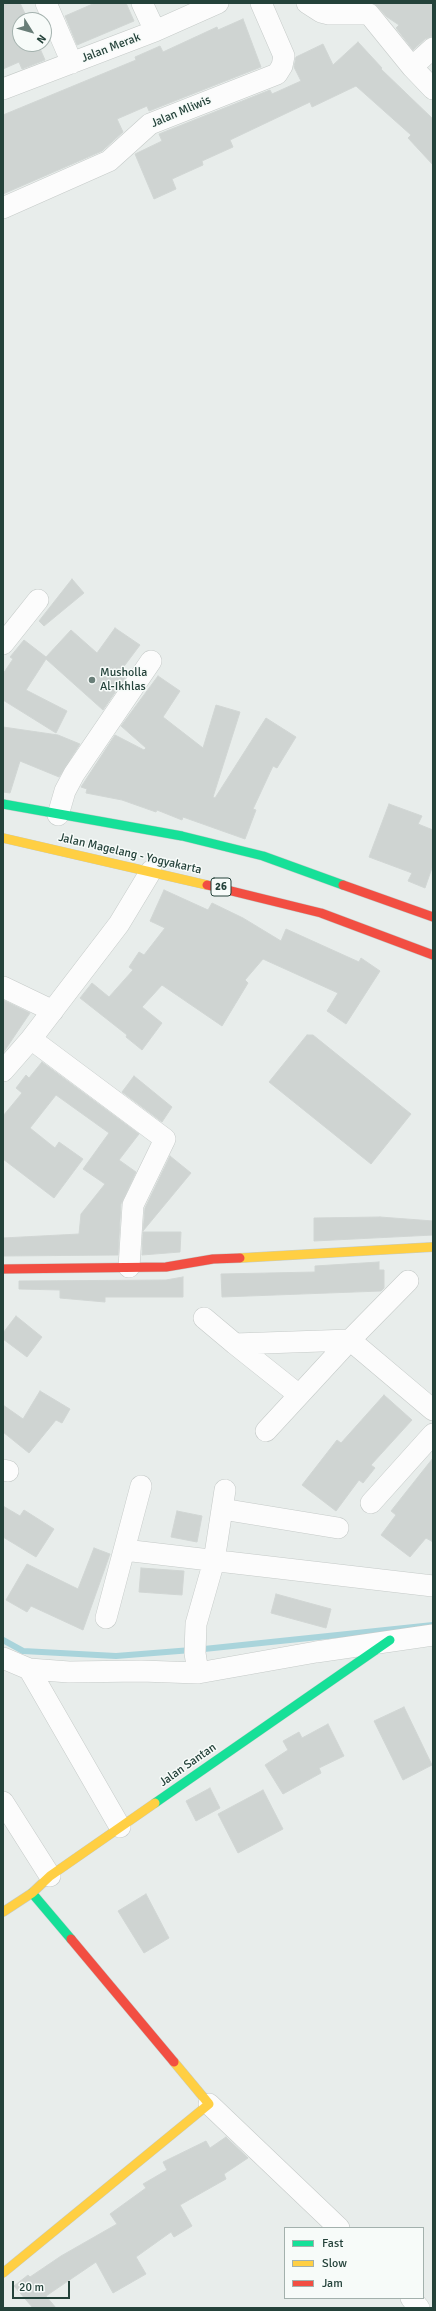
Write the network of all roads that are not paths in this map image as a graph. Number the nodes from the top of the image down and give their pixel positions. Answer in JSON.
{"nodes":[{"id":1,"x":46,"y":3,"type":"edge"},
{"id":2,"x":142,"y":3,"type":"edge"},
{"id":3,"x":218,"y":3,"type":"edge"},
{"id":4,"x":261,"y":3,"type":"edge"},
{"id":5,"x":307,"y":3,"type":"edge"},
{"id":6,"x":350,"y":9,"type":"edge"},
{"id":7,"x":155,"y":31,"type":"junction"},
{"id":8,"x":433,"y":48,"type":"edge"},
{"id":9,"x":72,"y":63,"type":"junction"},
{"id":10,"x":412,"y":67,"type":"junction"},
{"id":11,"x":3,"y":89,"type":"edge"},
{"id":12,"x":433,"y":89,"type":"edge"},
{"id":13,"x":3,"y":208,"type":"edge"},
{"id":14,"x":38,"y":600,"type":"dead end"},
{"id":15,"x":3,"y":644,"type":"edge"},
{"id":16,"x":152,"y":661,"type":"dead end"},
{"id":17,"x":3,"y":804,"type":"edge"},
{"id":18,"x":58,"y":815,"type":"junction"},
{"id":19,"x":3,"y":838,"type":"edge"},
{"id":20,"x":151,"y":871,"type":"junction"},
{"id":21,"x":433,"y":917,"type":"edge"},
{"id":22,"x":433,"y":955,"type":"edge"},
{"id":23,"x":3,"y":987,"type":"edge"},
{"id":24,"x":53,"y":1011,"type":"junction"},
{"id":25,"x":31,"y":1039,"type":"junction"},
{"id":26,"x":3,"y":1070,"type":"edge"},
{"id":27,"x":433,"y":1247,"type":"edge"},
{"id":28,"x":129,"y":1267,"type":"junction"},
{"id":29,"x":3,"y":1268,"type":"edge"},
{"id":30,"x":408,"y":1281,"type":"dead end"},
{"id":31,"x":204,"y":1318,"type":"dead end"},
{"id":32,"x":350,"y":1340,"type":"junction"},
{"id":33,"x":235,"y":1344,"type":"junction"},
{"id":34,"x":299,"y":1395,"type":"junction"},
{"id":35,"x":433,"y":1410,"type":"edge"},
{"id":36,"x":266,"y":1431,"type":"dead end"},
{"id":37,"x":433,"y":1434,"type":"edge"},
{"id":38,"x":142,"y":1486,"type":"dead end"},
{"id":39,"x":371,"y":1503,"type":"dead end"},
{"id":40,"x":338,"y":1528,"type":"dead end"},
{"id":41,"x":124,"y":1550,"type":"junction"},
{"id":42,"x":214,"y":1561,"type":"junction"},
{"id":43,"x":433,"y":1586,"type":"edge"},
{"id":44,"x":106,"y":1618,"type":"dead end"},
{"id":45,"x":433,"y":1635,"type":"edge"},
{"id":46,"x":390,"y":1640,"type":"junction"},
{"id":47,"x":3,"y":1658,"type":"edge"},
{"id":48,"x":29,"y":1669,"type":"junction"},
{"id":49,"x":198,"y":1673,"type":"junction"},
{"id":50,"x":3,"y":1802,"type":"edge"},
{"id":51,"x":120,"y":1827,"type":"junction"},
{"id":52,"x":50,"y":1876,"type":"junction"},
{"id":53,"x":32,"y":1893,"type":"junction"},
{"id":54,"x":3,"y":1912,"type":"edge"},
{"id":55,"x":209,"y":2104,"type":"junction"},
{"id":56,"x":338,"y":2227,"type":"edge"},
{"id":57,"x":3,"y":2273,"type":"edge"},
{"id":58,"x":412,"y":2299,"type":"edge"},
{"id":59,"x":419,"y":2308,"type":"edge"}],
"edges":[{"from":1,"to":9,"type":"street"},
{"from":2,"to":7,"type":"street"},
{"from":3,"to":7,"type":"street","name":"Jalan Merak"},
{"from":4,"to":13,"type":"street","name":"Jalan Mliwis"},
{"from":5,"to":6,"type":"street"},
{"from":6,"to":10,"type":"street"},
{"from":7,"to":9,"type":"street","name":"Jalan Merak"},
{"from":8,"to":10,"type":"street"},
{"from":9,"to":11,"type":"street","name":"Jalan Merak"},
{"from":10,"to":12,"type":"street"},
{"from":14,"to":15,"type":"street"},
{"from":16,"to":18,"type":"street"},
{"from":17,"to":18,"type":"main road","name":"Jalan Magelang - Yogyakarta"},
{"from":18,"to":21,"type":"main road","name":"Jalan Magelang - Yogyakarta"},
{"from":19,"to":20,"type":"main road","name":"Jalan Magelang - Yogyakarta","number":"26"},
{"from":20,"to":22,"type":"main road","name":"Jalan Magelang - Yogyakarta","number":"26"},
{"from":20,"to":24,"type":"street"},
{"from":23,"to":24,"type":"street"},
{"from":24,"to":25,"type":"street"},
{"from":25,"to":26,"type":"street"},
{"from":25,"to":28,"type":"street"},
{"from":27,"to":28,"type":"main road"},
{"from":28,"to":29,"type":"main road"},
{"from":30,"to":32,"type":"street"},
{"from":31,"to":33,"type":"street"},
{"from":32,"to":33,"type":"street"},
{"from":32,"to":34,"type":"street"},
{"from":32,"to":35,"type":"street"},
{"from":33,"to":34,"type":"street"},
{"from":34,"to":36,"type":"street"},
{"from":37,"to":39,"type":"street"},
{"from":38,"to":41,"type":"street"},
{"from":40,"to":42,"type":"street"},
{"from":41,"to":42,"type":"street"},
{"from":41,"to":44,"type":"street"},
{"from":42,"to":43,"type":"street"},
{"from":42,"to":49,"type":"street"},
{"from":45,"to":46,"type":"street"},
{"from":46,"to":49,"type":"street"},
{"from":46,"to":51,"type":"main road","name":"Jalan Santan"},
{"from":47,"to":48,"type":"street"},
{"from":48,"to":49,"type":"street"},
{"from":48,"to":51,"type":"street"},
{"from":50,"to":52,"type":"street"},
{"from":51,"to":52,"type":"main road","name":"Jalan Santan"},
{"from":52,"to":53,"type":"main road","name":"Jalan Santan"},
{"from":53,"to":54,"type":"main road","name":"Jalan Santan"},
{"from":53,"to":55,"type":"main road"},
{"from":55,"to":56,"type":"street"},
{"from":55,"to":57,"type":"main road"},
{"from":58,"to":59,"type":"street"}]}
